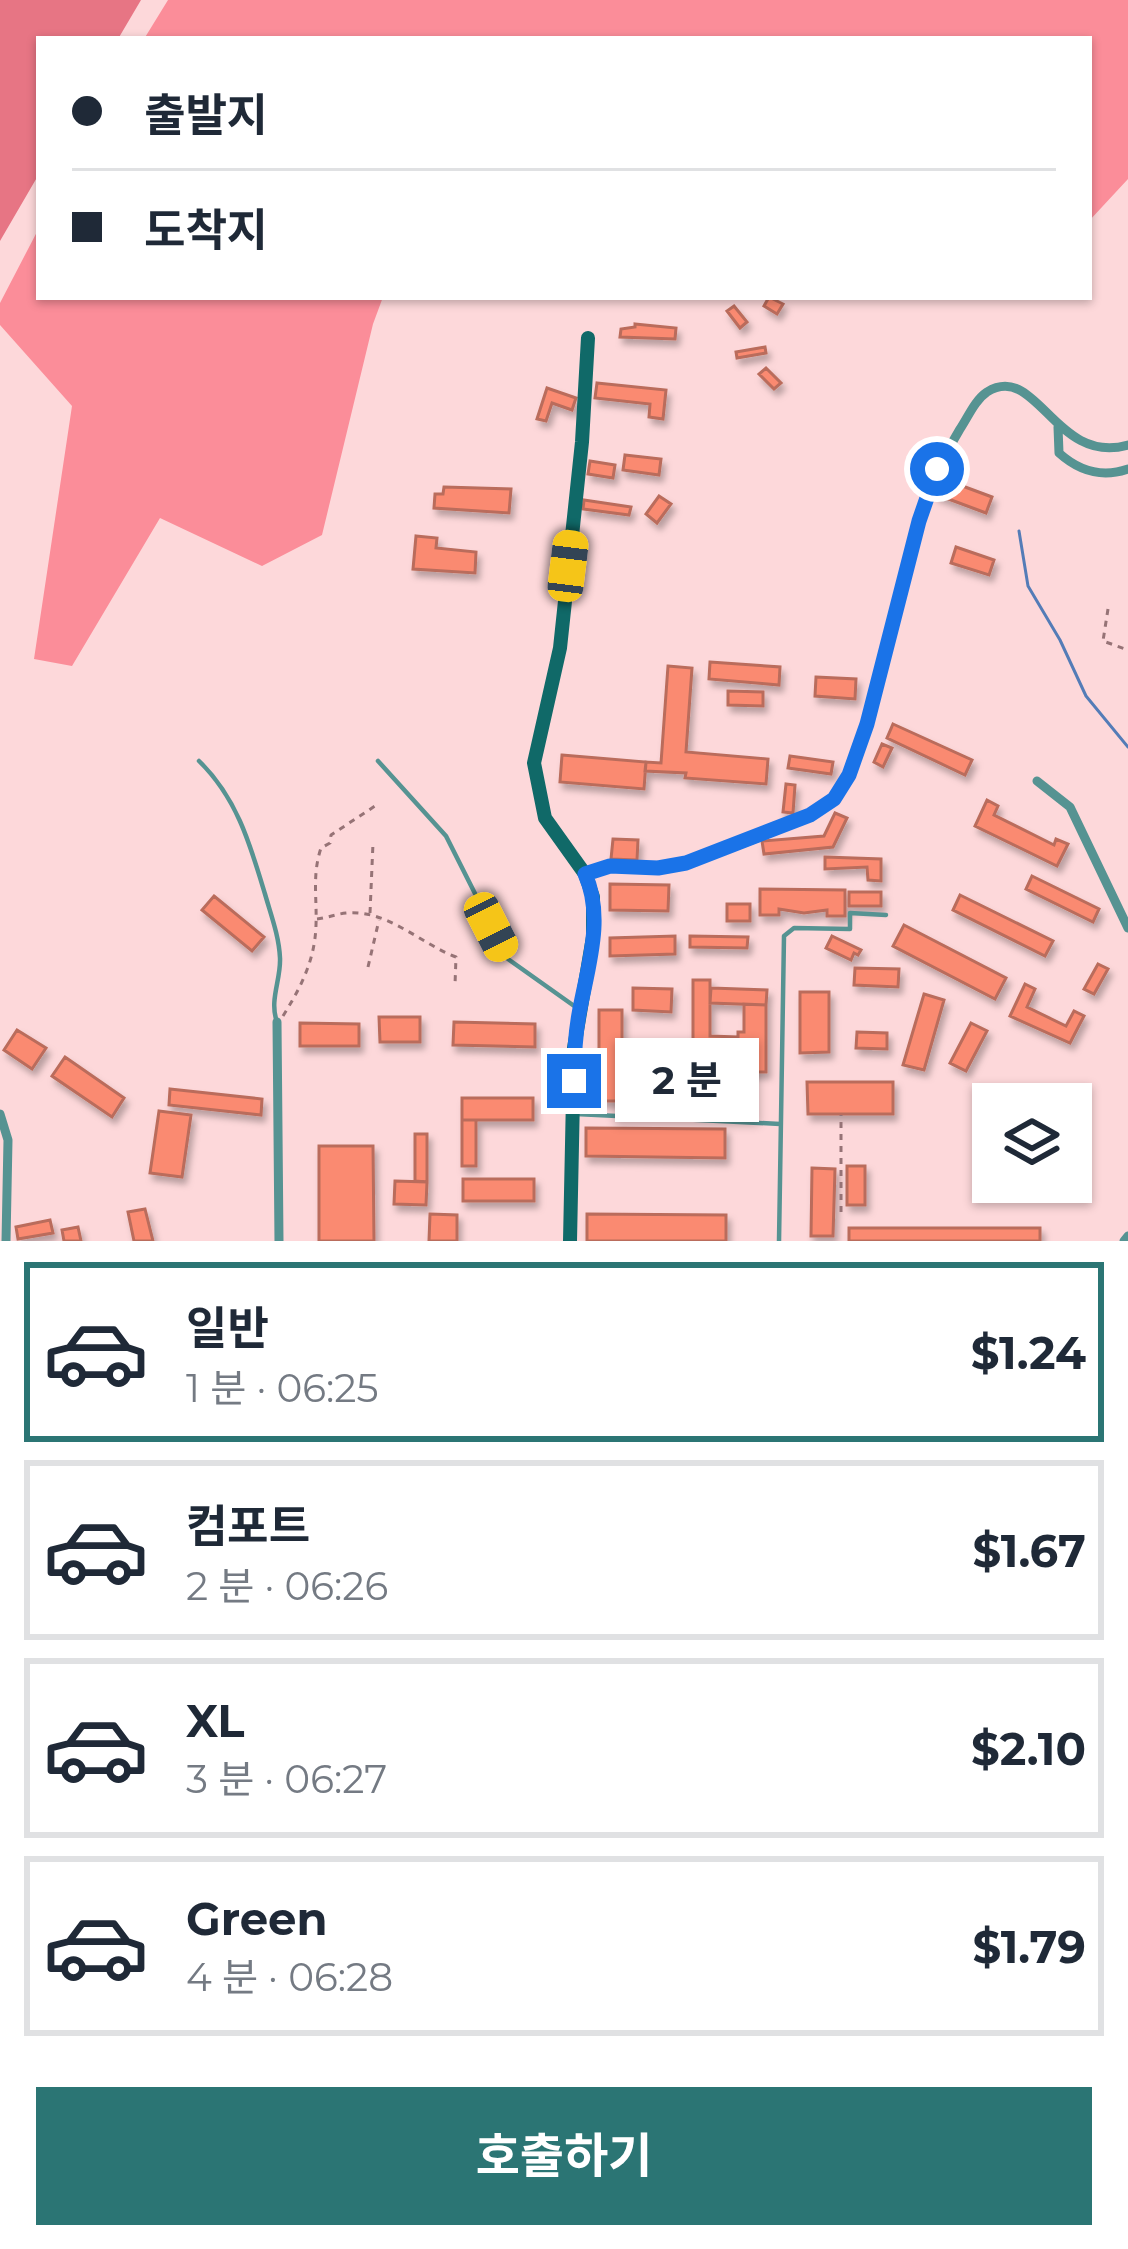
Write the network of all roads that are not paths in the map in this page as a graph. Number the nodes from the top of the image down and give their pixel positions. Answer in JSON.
{"nodes":[{"id":1,"x":588,"y":338,"type":"dead end"},
{"id":2,"x":1058,"y":427,"type":"junction"},
{"id":3,"x":1128,"y":445,"type":"edge"},
{"id":4,"x":1128,"y":469,"type":"edge"},
{"id":5,"x":199,"y":761,"type":"dead end"},
{"id":6,"x":378,"y":761,"type":"dead end"},
{"id":7,"x":1037,"y":781,"type":"dead end"},
{"id":8,"x":585,"y":874,"type":"junction"},
{"id":9,"x":886,"y":915,"type":"dead end"},
{"id":10,"x":1128,"y":928,"type":"edge"},
{"id":11,"x":580,"y":1010,"type":"junction"},
{"id":12,"x":278,"y":1022,"type":"joint"},
{"id":13,"x":0,"y":1114,"type":"edge"},
{"id":14,"x":573,"y":1114,"type":"junction"},
{"id":15,"x":780,"y":1124,"type":"junction"},
{"id":16,"x":6,"y":1241,"type":"edge"},
{"id":17,"x":279,"y":1241,"type":"edge"},
{"id":18,"x":570,"y":1241,"type":"edge"},
{"id":19,"x":779,"y":1241,"type":"edge"}],
"edges":[{"from":1,"to":8,"type":"street"},
{"from":2,"to":3,"type":"street"},
{"from":2,"to":4,"type":"street"},
{"from":2,"to":8,"type":"street"},
{"from":5,"to":12,"type":"lane"},
{"from":6,"to":11,"type":"lane"},
{"from":7,"to":10,"type":"street"},
{"from":8,"to":11,"type":"street"},
{"from":9,"to":15,"type":"lane"},
{"from":11,"to":14,"type":"street"},
{"from":12,"to":17,"type":"street"},
{"from":13,"to":16,"type":"street"},
{"from":14,"to":15,"type":"lane"},
{"from":14,"to":18,"type":"street"},
{"from":15,"to":19,"type":"lane"}]}
